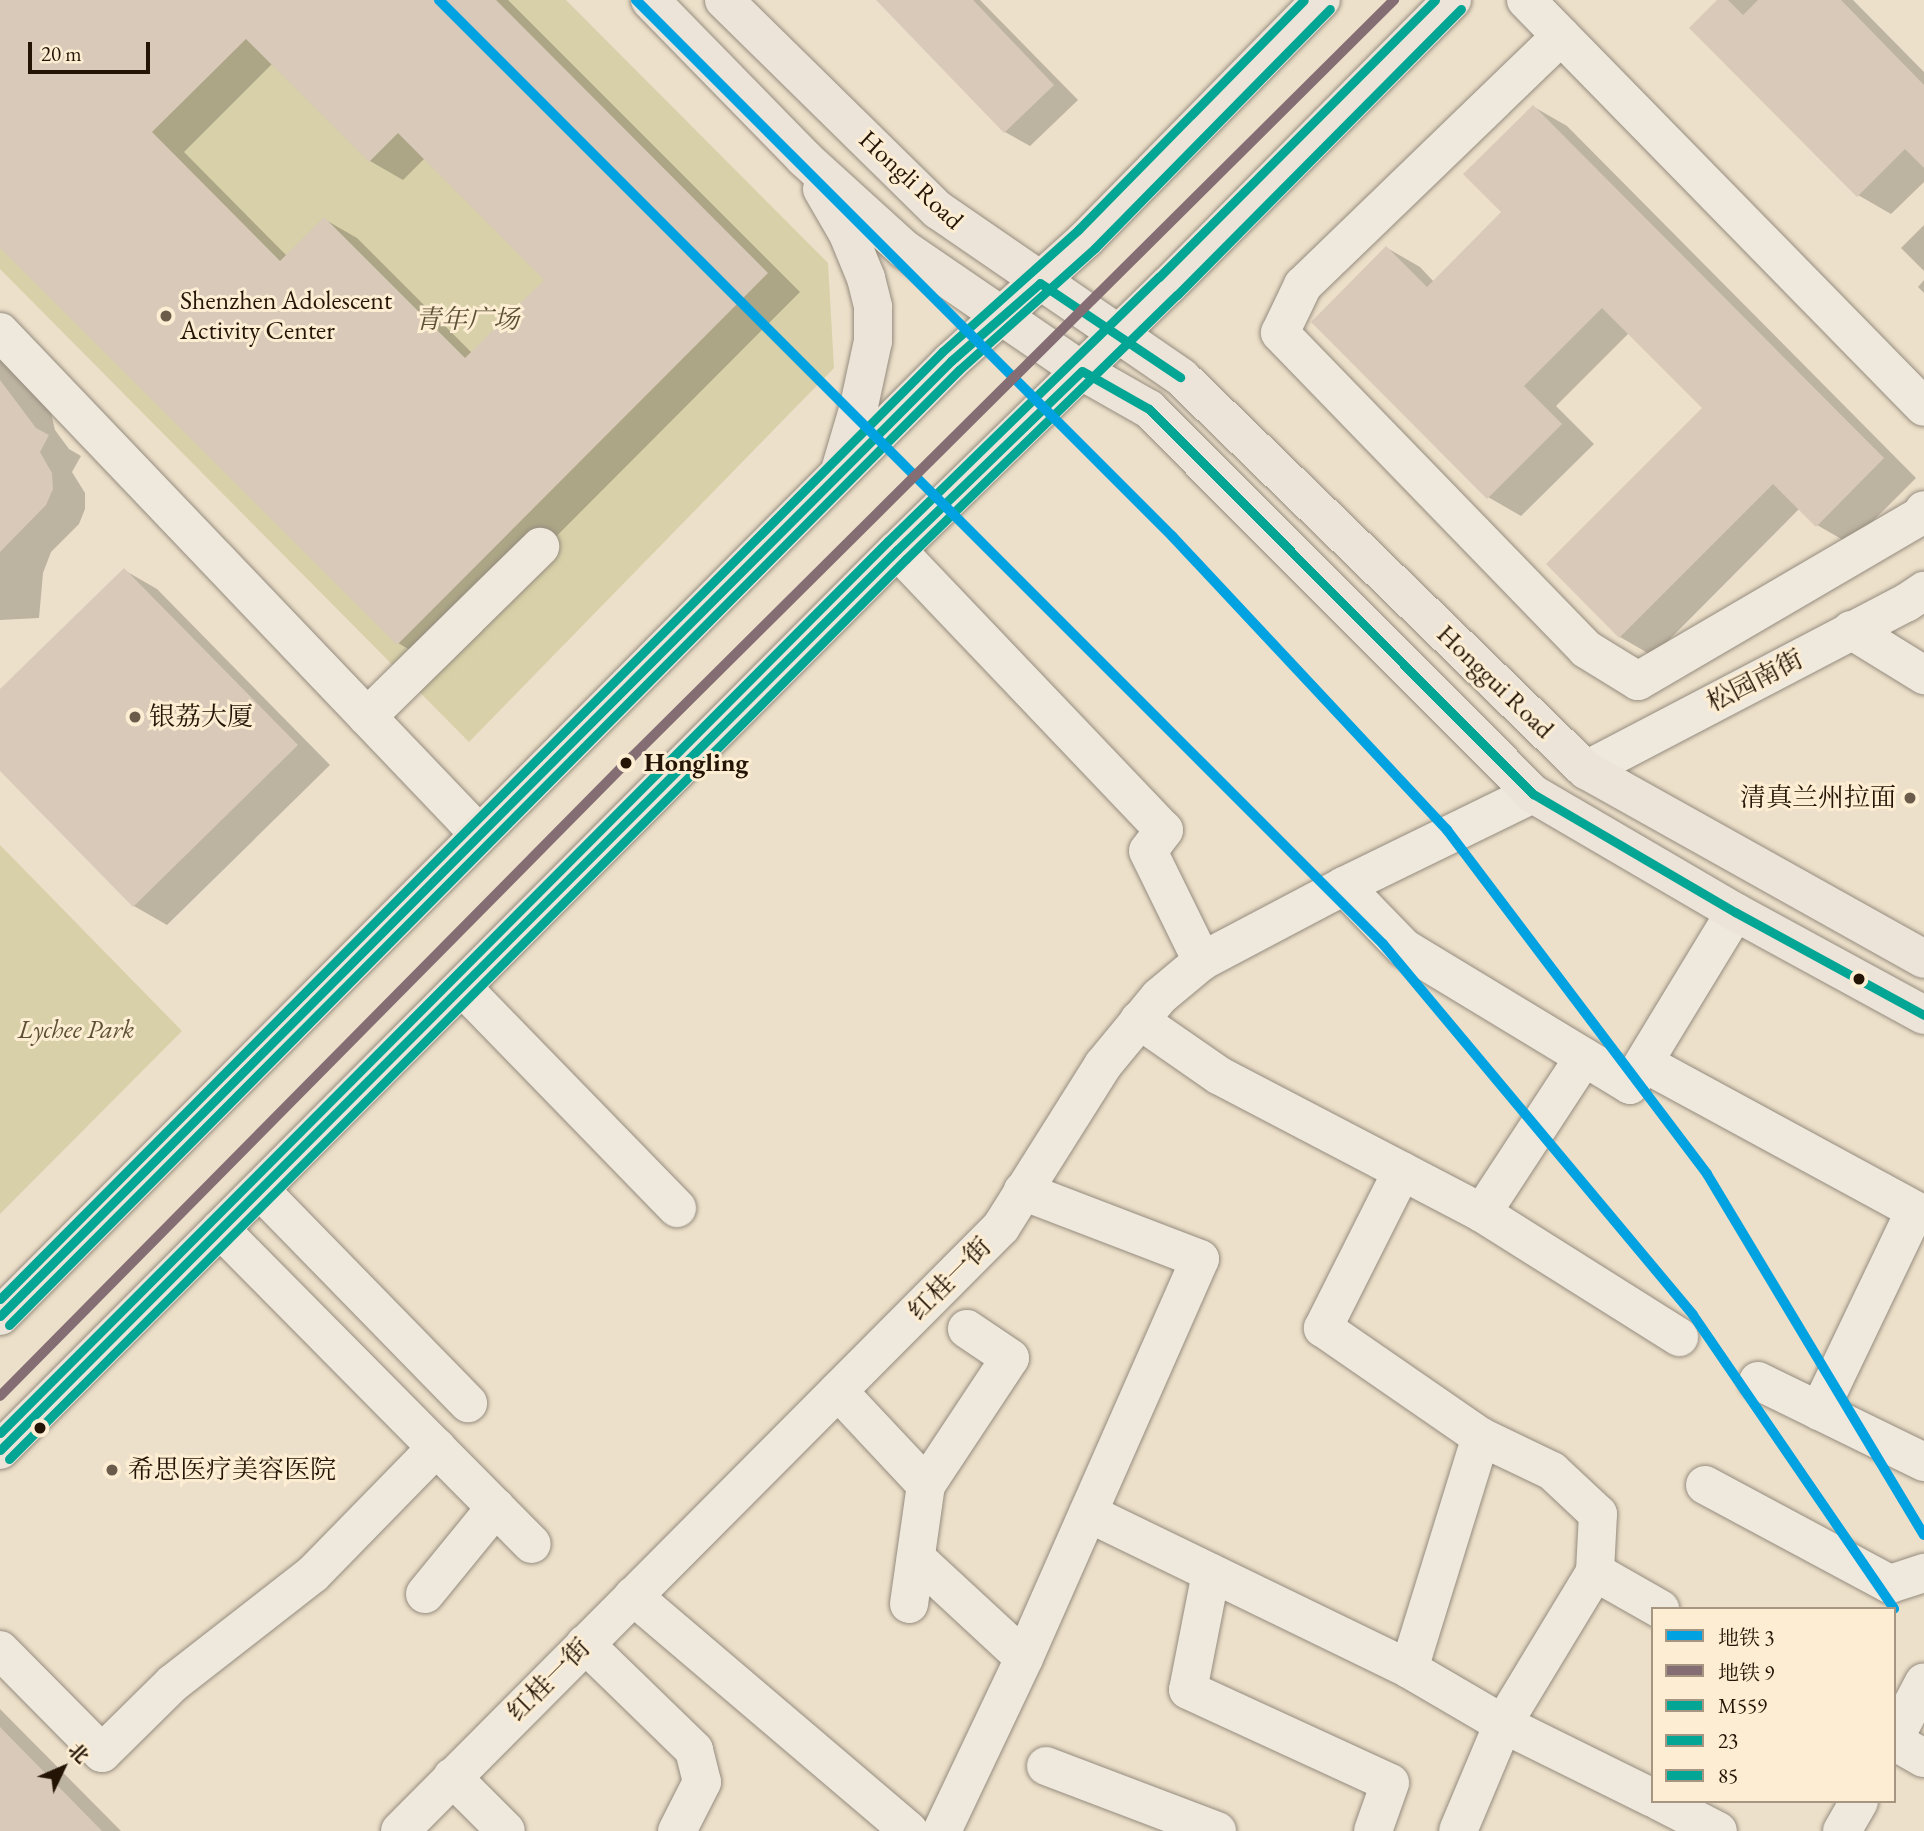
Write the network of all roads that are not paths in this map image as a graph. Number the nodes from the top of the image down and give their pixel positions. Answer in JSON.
{"nodes":[{"id":1,"x":650,"y":0,"type":"edge"},
{"id":2,"x":724,"y":0,"type":"edge"},
{"id":3,"x":1321,"y":0,"type":"edge"},
{"id":4,"x":1452,"y":0,"type":"edge"},
{"id":5,"x":1527,"y":0,"type":"edge"},
{"id":6,"x":1561,"y":36,"type":"junction"},
{"id":7,"x":804,"y":158,"type":"junction"},
{"id":8,"x":1040,"y":283,"type":"junction"},
{"id":9,"x":1001,"y":318,"type":"junction"},
{"id":10,"x":0,"y":332,"type":"edge"},
{"id":11,"x":1118,"y":335,"type":"junction"},
{"id":12,"x":1082,"y":371,"type":"junction"},
{"id":13,"x":1924,"y":407,"type":"edge"},
{"id":14,"x":840,"y":472,"type":"junction"},
{"id":15,"x":1924,"y":510,"type":"edge"},
{"id":16,"x":540,"y":547,"type":"dead end"},
{"id":17,"x":897,"y":550,"type":"junction"},
{"id":18,"x":1924,"y":591,"type":"edge"},
{"id":19,"x":1757,"y":612,"type":"junction"},
{"id":20,"x":1851,"y":631,"type":"junction"},
{"id":21,"x":1785,"y":666,"type":"junction"},
{"id":22,"x":1924,"y":675,"type":"edge"},
{"id":23,"x":367,"y":717,"type":"junction"},
{"id":24,"x":1586,"y":770,"type":"junction"},
{"id":25,"x":1533,"y":794,"type":"junction"},
{"id":26,"x":479,"y":834,"type":"junction"},
{"id":27,"x":1344,"y":886,"type":"junction"},
{"id":28,"x":1735,"y":912,"type":"junction"},
{"id":29,"x":1924,"y":959,"type":"edge"},
{"id":30,"x":1202,"y":961,"type":"junction"},
{"id":31,"x":463,"y":988,"type":"junction"},
{"id":32,"x":1924,"y":1015,"type":"edge"},
{"id":33,"x":1139,"y":1020,"type":"junction"},
{"id":34,"x":1584,"y":1057,"type":"junction"},
{"id":35,"x":1644,"y":1063,"type":"junction"},
{"id":36,"x":1402,"y":1171,"type":"junction"},
{"id":37,"x":260,"y":1190,"type":"junction"},
{"id":38,"x":1023,"y":1191,"type":"junction"},
{"id":39,"x":677,"y":1208,"type":"dead end"},
{"id":40,"x":1482,"y":1213,"type":"junction"},
{"id":41,"x":1920,"y":1213,"type":"edge"},
{"id":42,"x":220,"y":1229,"type":"junction"},
{"id":43,"x":0,"y":1316,"type":"edge"},
{"id":44,"x":967,"y":1329,"type":"dead end"},
{"id":45,"x":1679,"y":1337,"type":"dead end"},
{"id":46,"x":1758,"y":1381,"type":"dead end"},
{"id":47,"x":838,"y":1391,"type":"junction"},
{"id":48,"x":468,"y":1403,"type":"dead end"},
{"id":49,"x":1819,"y":1411,"type":"junction"},
{"id":50,"x":1481,"y":1437,"type":"junction"},
{"id":51,"x":437,"y":1447,"type":"junction"},
{"id":52,"x":0,"y":1450,"type":"edge"},
{"id":53,"x":1924,"y":1462,"type":"edge"},
{"id":54,"x":926,"y":1485,"type":"junction"},
{"id":55,"x":1705,"y":1485,"type":"dead end"},
{"id":56,"x":496,"y":1507,"type":"junction"},
{"id":57,"x":1088,"y":1513,"type":"junction"},
{"id":58,"x":531,"y":1544,"type":"dead end"},
{"id":59,"x":916,"y":1558,"type":"junction"},
{"id":60,"x":1595,"y":1572,"type":"junction"},
{"id":61,"x":1211,"y":1573,"type":"junction"},
{"id":62,"x":1924,"y":1573,"type":"edge"},
{"id":63,"x":425,"y":1594,"type":"dead end"},
{"id":64,"x":633,"y":1596,"type":"junction"},
{"id":65,"x":909,"y":1604,"type":"dead end"},
{"id":66,"x":1656,"y":1607,"type":"edge"},
{"id":67,"x":585,"y":1644,"type":"junction"},
{"id":68,"x":0,"y":1650,"type":"edge"},
{"id":69,"x":1024,"y":1658,"type":"junction"},
{"id":70,"x":1409,"y":1669,"type":"junction"},
{"id":71,"x":1924,"y":1682,"type":"edge"},
{"id":72,"x":1503,"y":1724,"type":"junction"},
{"id":73,"x":1896,"y":1736,"type":"edge"},
{"id":74,"x":1896,"y":1741,"type":"edge"},
{"id":75,"x":1924,"y":1758,"type":"edge"},
{"id":76,"x":1046,"y":1766,"type":"dead end"},
{"id":77,"x":452,"y":1777,"type":"junction"},
{"id":78,"x":1651,"y":1797,"type":"edge"},
{"id":79,"x":1663,"y":1803,"type":"edge"},
{"id":80,"x":400,"y":1831,"type":"edge"},
{"id":81,"x":506,"y":1831,"type":"edge"},
{"id":82,"x":677,"y":1831,"type":"edge"},
{"id":83,"x":909,"y":1831,"type":"edge"},
{"id":84,"x":942,"y":1831,"type":"edge"},
{"id":85,"x":1217,"y":1831,"type":"edge"},
{"id":86,"x":1373,"y":1831,"type":"edge"},
{"id":87,"x":1458,"y":1831,"type":"edge"},
{"id":88,"x":1718,"y":1831,"type":"edge"}],
"edges":[{"from":1,"to":7,"type":"main road","name":"Hongli Road"},
{"from":2,"to":8,"type":"main road","name":"Hongli Road"},
{"from":3,"to":8,"type":"main road"},
{"from":4,"to":11,"type":"main road"},
{"from":5,"to":6,"type":"street"},
{"from":6,"to":13,"type":"street"},
{"from":6,"to":19,"type":"street"},
{"from":7,"to":9,"type":"main road","name":"Hongli Road"},
{"from":7,"to":14,"type":"main road"},
{"from":8,"to":9,"type":"main road"},
{"from":8,"to":11,"type":"main road","name":"Hongli Road"},
{"from":9,"to":12,"type":"main road","name":"Hongli Road"},
{"from":9,"to":14,"type":"main road"},
{"from":10,"to":23,"type":"street"},
{"from":11,"to":12,"type":"main road"},
{"from":11,"to":24,"type":"main road","name":"Honggui Road"},
{"from":12,"to":17,"type":"main road"},
{"from":12,"to":25,"type":"main road","name":"Honggui Road"},
{"from":14,"to":26,"type":"main road"},
{"from":15,"to":19,"type":"street"},
{"from":16,"to":23,"type":"street"},
{"from":17,"to":30,"type":"street"},
{"from":17,"to":31,"type":"main road"},
{"from":18,"to":20,"type":"street","name":"松园南街"},
{"from":19,"to":21,"type":"street"},
{"from":20,"to":21,"type":"street","name":"松园南街"},
{"from":20,"to":22,"type":"street"},
{"from":21,"to":24,"type":"street","name":"松园南街"},
{"from":23,"to":26,"type":"street"},
{"from":24,"to":29,"type":"main road","name":"Honggui Road"},
{"from":25,"to":27,"type":"street","name":"红桂一街"},
{"from":25,"to":28,"type":"main road","name":"Honggui Road"},
{"from":26,"to":43,"type":"main road"},
{"from":27,"to":30,"type":"street","name":"红桂一街"},
{"from":27,"to":34,"type":"street"},
{"from":28,"to":32,"type":"main road","name":"Honggui Road"},
{"from":28,"to":35,"type":"street"},
{"from":30,"to":33,"type":"street","name":"红桂一街"},
{"from":31,"to":37,"type":"main road"},
{"from":31,"to":39,"type":"street"},
{"from":33,"to":36,"type":"street"},
{"from":33,"to":38,"type":"street","name":"红桂一街"},
{"from":34,"to":35,"type":"street"},
{"from":34,"to":40,"type":"street"},
{"from":35,"to":41,"type":"street"},
{"from":36,"to":40,"type":"street"},
{"from":36,"to":50,"type":"street"},
{"from":37,"to":42,"type":"main road"},
{"from":37,"to":48,"type":"street"},
{"from":38,"to":47,"type":"street","name":"红桂一街"},
{"from":38,"to":57,"type":"street"},
{"from":40,"to":45,"type":"street"},
{"from":41,"to":49,"type":"street"},
{"from":42,"to":51,"type":"street"},
{"from":42,"to":52,"type":"main road"},
{"from":44,"to":54,"type":"street"},
{"from":46,"to":49,"type":"street"},
{"from":47,"to":54,"type":"street"},
{"from":47,"to":64,"type":"street","name":"红桂一街"},
{"from":49,"to":53,"type":"street"},
{"from":50,"to":60,"type":"street"},
{"from":50,"to":70,"type":"street"},
{"from":51,"to":56,"type":"street"},
{"from":51,"to":68,"type":"street"},
{"from":54,"to":59,"type":"street"},
{"from":55,"to":62,"type":"street"},
{"from":56,"to":58,"type":"street"},
{"from":56,"to":63,"type":"street"},
{"from":57,"to":61,"type":"street"},
{"from":57,"to":69,"type":"street"},
{"from":59,"to":65,"type":"street"},
{"from":59,"to":69,"type":"street"},
{"from":60,"to":66,"type":"street"},
{"from":60,"to":72,"type":"street"},
{"from":61,"to":70,"type":"street"},
{"from":61,"to":86,"type":"street"},
{"from":64,"to":67,"type":"street","name":"红桂一街"},
{"from":64,"to":83,"type":"street"},
{"from":67,"to":77,"type":"street","name":"红桂一街"},
{"from":67,"to":82,"type":"street"},
{"from":69,"to":84,"type":"street"},
{"from":70,"to":72,"type":"street"},
{"from":71,"to":73,"type":"street"},
{"from":72,"to":78,"type":"street"},
{"from":72,"to":87,"type":"street"},
{"from":74,"to":75,"type":"street"},
{"from":76,"to":85,"type":"street"},
{"from":77,"to":80,"type":"street","name":"红桂一街"},
{"from":77,"to":81,"type":"street"},
{"from":79,"to":88,"type":"street"}]}
